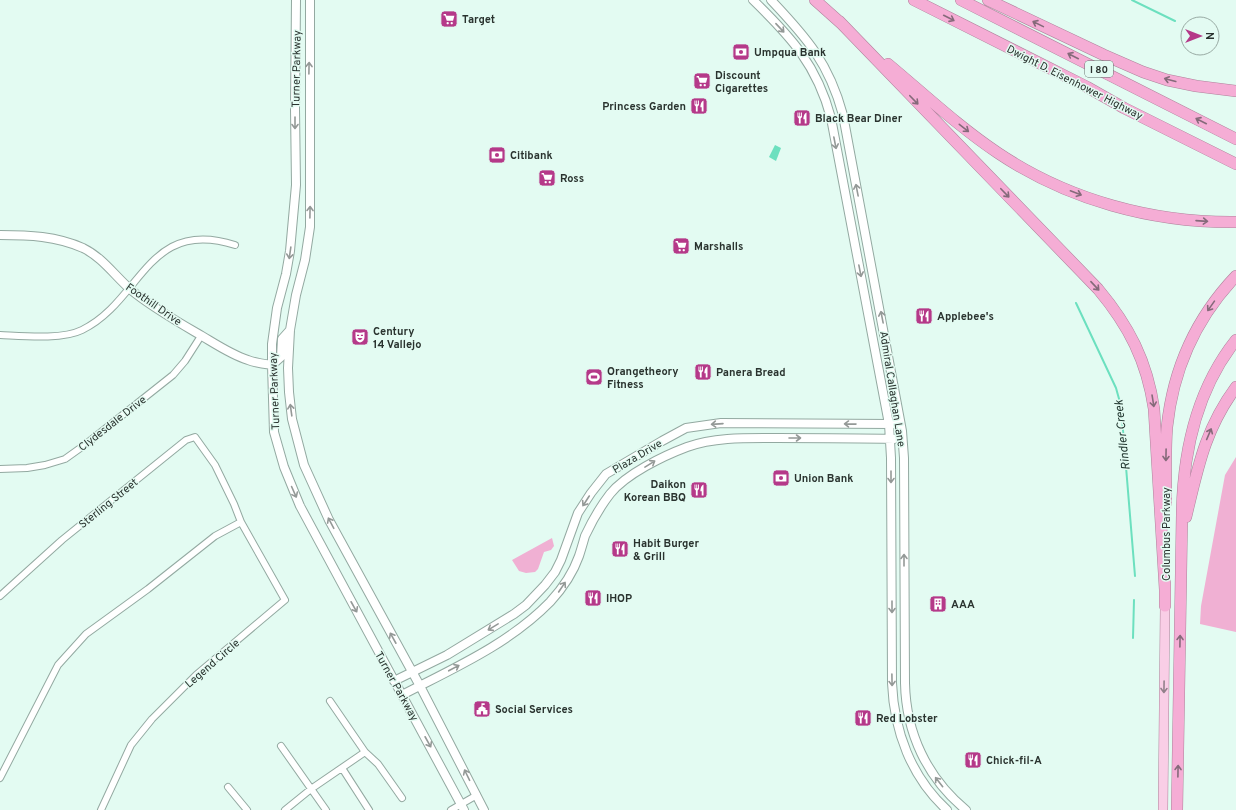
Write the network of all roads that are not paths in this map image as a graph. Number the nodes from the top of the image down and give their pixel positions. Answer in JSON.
{"nodes":[{"id":1,"x":296,"y":0,"type":"edge"},
{"id":2,"x":310,"y":0,"type":"edge"},
{"id":3,"x":754,"y":0,"type":"edge"},
{"id":4,"x":771,"y":0,"type":"edge"},
{"id":5,"x":815,"y":0,"type":"edge"},
{"id":6,"x":914,"y":0,"type":"edge"},
{"id":7,"x":962,"y":0,"type":"edge"},
{"id":8,"x":988,"y":0,"type":"edge"},
{"id":9,"x":839,"y":21,"type":"junction"},
{"id":10,"x":1236,"y":91,"type":"edge"},
{"id":11,"x":1236,"y":139,"type":"edge"},
{"id":12,"x":1236,"y":164,"type":"edge"},
{"id":13,"x":1236,"y":222,"type":"edge"},
{"id":14,"x":0,"y":235,"type":"edge"},
{"id":15,"x":234,"y":245,"type":"dead end"},
{"id":16,"x":1236,"y":276,"type":"edge"},
{"id":17,"x":129,"y":288,"type":"junction"},
{"id":18,"x":290,"y":330,"type":"junction"},
{"id":19,"x":0,"y":336,"type":"edge"},
{"id":20,"x":201,"y":336,"type":"junction"},
{"id":21,"x":1236,"y":340,"type":"edge"},
{"id":22,"x":1236,"y":353,"type":"edge"},
{"id":23,"x":272,"y":365,"type":"junction"},
{"id":24,"x":1236,"y":387,"type":"edge"},
{"id":25,"x":1202,"y":400,"type":"junction"},
{"id":26,"x":889,"y":424,"type":"junction"},
{"id":27,"x":901,"y":424,"type":"junction"},
{"id":28,"x":890,"y":438,"type":"junction"},
{"id":29,"x":903,"y":439,"type":"junction"},
{"id":30,"x":215,"y":465,"type":"joint"},
{"id":31,"x":0,"y":469,"type":"edge"},
{"id":32,"x":241,"y":522,"type":"junction"},
{"id":33,"x":1181,"y":539,"type":"junction"},
{"id":34,"x":1165,"y":590,"type":"junction"},
{"id":35,"x":0,"y":596,"type":"edge"},
{"id":36,"x":1165,"y":606,"type":"joint"},
{"id":37,"x":412,"y":672,"type":"junction"},
{"id":38,"x":394,"y":681,"type":"junction"},
{"id":39,"x":420,"y":686,"type":"junction"},
{"id":40,"x":402,"y":695,"type":"junction"},
{"id":41,"x":330,"y":701,"type":"dead end"},
{"id":42,"x":281,"y":746,"type":"dead end"},
{"id":43,"x":365,"y":752,"type":"junction"},
{"id":44,"x":342,"y":768,"type":"junction"},
{"id":45,"x":0,"y":778,"type":"edge"},
{"id":46,"x":228,"y":787,"type":"dead end"},
{"id":47,"x":311,"y":789,"type":"junction"},
{"id":48,"x":477,"y":795,"type":"junction"},
{"id":49,"x":402,"y":798,"type":"dead end"},
{"id":50,"x":462,"y":807,"type":"edge"},
{"id":51,"x":101,"y":810,"type":"edge"},
{"id":52,"x":247,"y":810,"type":"edge"},
{"id":53,"x":285,"y":810,"type":"edge"},
{"id":54,"x":326,"y":810,"type":"edge"},
{"id":55,"x":369,"y":810,"type":"edge"},
{"id":56,"x":451,"y":810,"type":"edge"},
{"id":57,"x":484,"y":810,"type":"edge"},
{"id":58,"x":947,"y":810,"type":"edge"},
{"id":59,"x":966,"y":810,"type":"edge"},
{"id":60,"x":1163,"y":810,"type":"edge"},
{"id":61,"x":1177,"y":810,"type":"edge"}],
"edges":[{"from":1,"to":23,"type":"street","name":"Turner Parkway","one_way":true},
{"from":18,"to":2,"type":"street","name":"Turner Parkway","one_way":true},
{"from":3,"to":26,"type":"street","name":"Admiral Callaghan Lane","one_way":true},
{"from":27,"to":4,"type":"street","name":"Admiral Callaghan Lane","one_way":true},
{"from":5,"to":9,"type":"highway"},
{"from":6,"to":12,"type":"highway","name":"Dwight D. Eisenhower Highway","number":"I 80","one_way":true},
{"from":11,"to":7,"type":"highway","name":"Dwight D. Eisenhower Highway","number":"I 80","one_way":true},
{"from":10,"to":8,"type":"highway","one_way":true},
{"from":9,"to":13,"type":"highway","one_way":true},
{"from":9,"to":34,"type":"highway","one_way":true},
{"from":14,"to":17,"type":"street","name":"Foothill Drive"},
{"from":15,"to":17,"type":"street"},
{"from":16,"to":34,"type":"highway","name":"Columbus Parkway","one_way":true},
{"from":17,"to":19,"type":"street"},
{"from":17,"to":20,"type":"street","name":"Foothill Drive"},
{"from":18,"to":23,"type":"street"},
{"from":37,"to":18,"type":"street","name":"Turner Parkway","one_way":true},
{"from":20,"to":23,"type":"street","name":"Foothill Drive"},
{"from":20,"to":31,"type":"street","name":"Clydesdale Drive"},
{"from":21,"to":25,"type":"highway","name":"Columbus Parkway"},
{"from":22,"to":25,"type":"highway"},
{"from":23,"to":38,"type":"street","name":"Turner Parkway","one_way":true},
{"from":33,"to":24,"type":"highway","one_way":true},
{"from":25,"to":33,"type":"highway","name":"Columbus Parkway"},
{"from":26,"to":27,"type":"street","name":"Plaza Drive"},
{"from":26,"to":28,"type":"street","name":"Admiral Callaghan Lane"},
{"from":26,"to":37,"type":"street","name":"Plaza Drive","one_way":true},
{"from":27,"to":29,"type":"street","name":"Admiral Callaghan Lane"},
{"from":28,"to":29,"type":"street","name":"Plaza Drive"},
{"from":39,"to":28,"type":"street","name":"Plaza Drive","one_way":true},
{"from":28,"to":58,"type":"street","name":"Admiral Callaghan Lane","one_way":true},
{"from":59,"to":29,"type":"street","name":"Admiral Callaghan Lane","one_way":true},
{"from":30,"to":32,"type":"street","name":"Legend Circle"},
{"from":30,"to":35,"type":"street","name":"Sterling Street"},
{"from":32,"to":45,"type":"street"},
{"from":32,"to":51,"type":"street","name":"Legend Circle"},
{"from":61,"to":33,"type":"highway","name":"Columbus Parkway","one_way":true},
{"from":34,"to":36,"type":"highway","name":"Columbus Parkway"},
{"from":36,"to":60,"type":"main road","name":"Columbus Parkway","one_way":true},
{"from":37,"to":38,"type":"street","name":"Plaza Drive"},
{"from":37,"to":39,"type":"street","name":"Turner Parkway"},
{"from":38,"to":40,"type":"street","name":"Turner Parkway"},
{"from":39,"to":40,"type":"street","name":"Plaza Drive"},
{"from":48,"to":39,"type":"street","name":"Turner Parkway","one_way":true},
{"from":40,"to":50,"type":"street","name":"Turner Parkway","one_way":true},
{"from":41,"to":43,"type":"street"},
{"from":42,"to":47,"type":"street"},
{"from":43,"to":44,"type":"street"},
{"from":43,"to":49,"type":"street"},
{"from":44,"to":47,"type":"street"},
{"from":44,"to":55,"type":"street"},
{"from":46,"to":52,"type":"street"},
{"from":47,"to":53,"type":"street"},
{"from":47,"to":54,"type":"street"},
{"from":48,"to":50,"type":"street"},
{"from":48,"to":57,"type":"street","name":"Turner Parkway"},
{"from":50,"to":56,"type":"street"}]}
